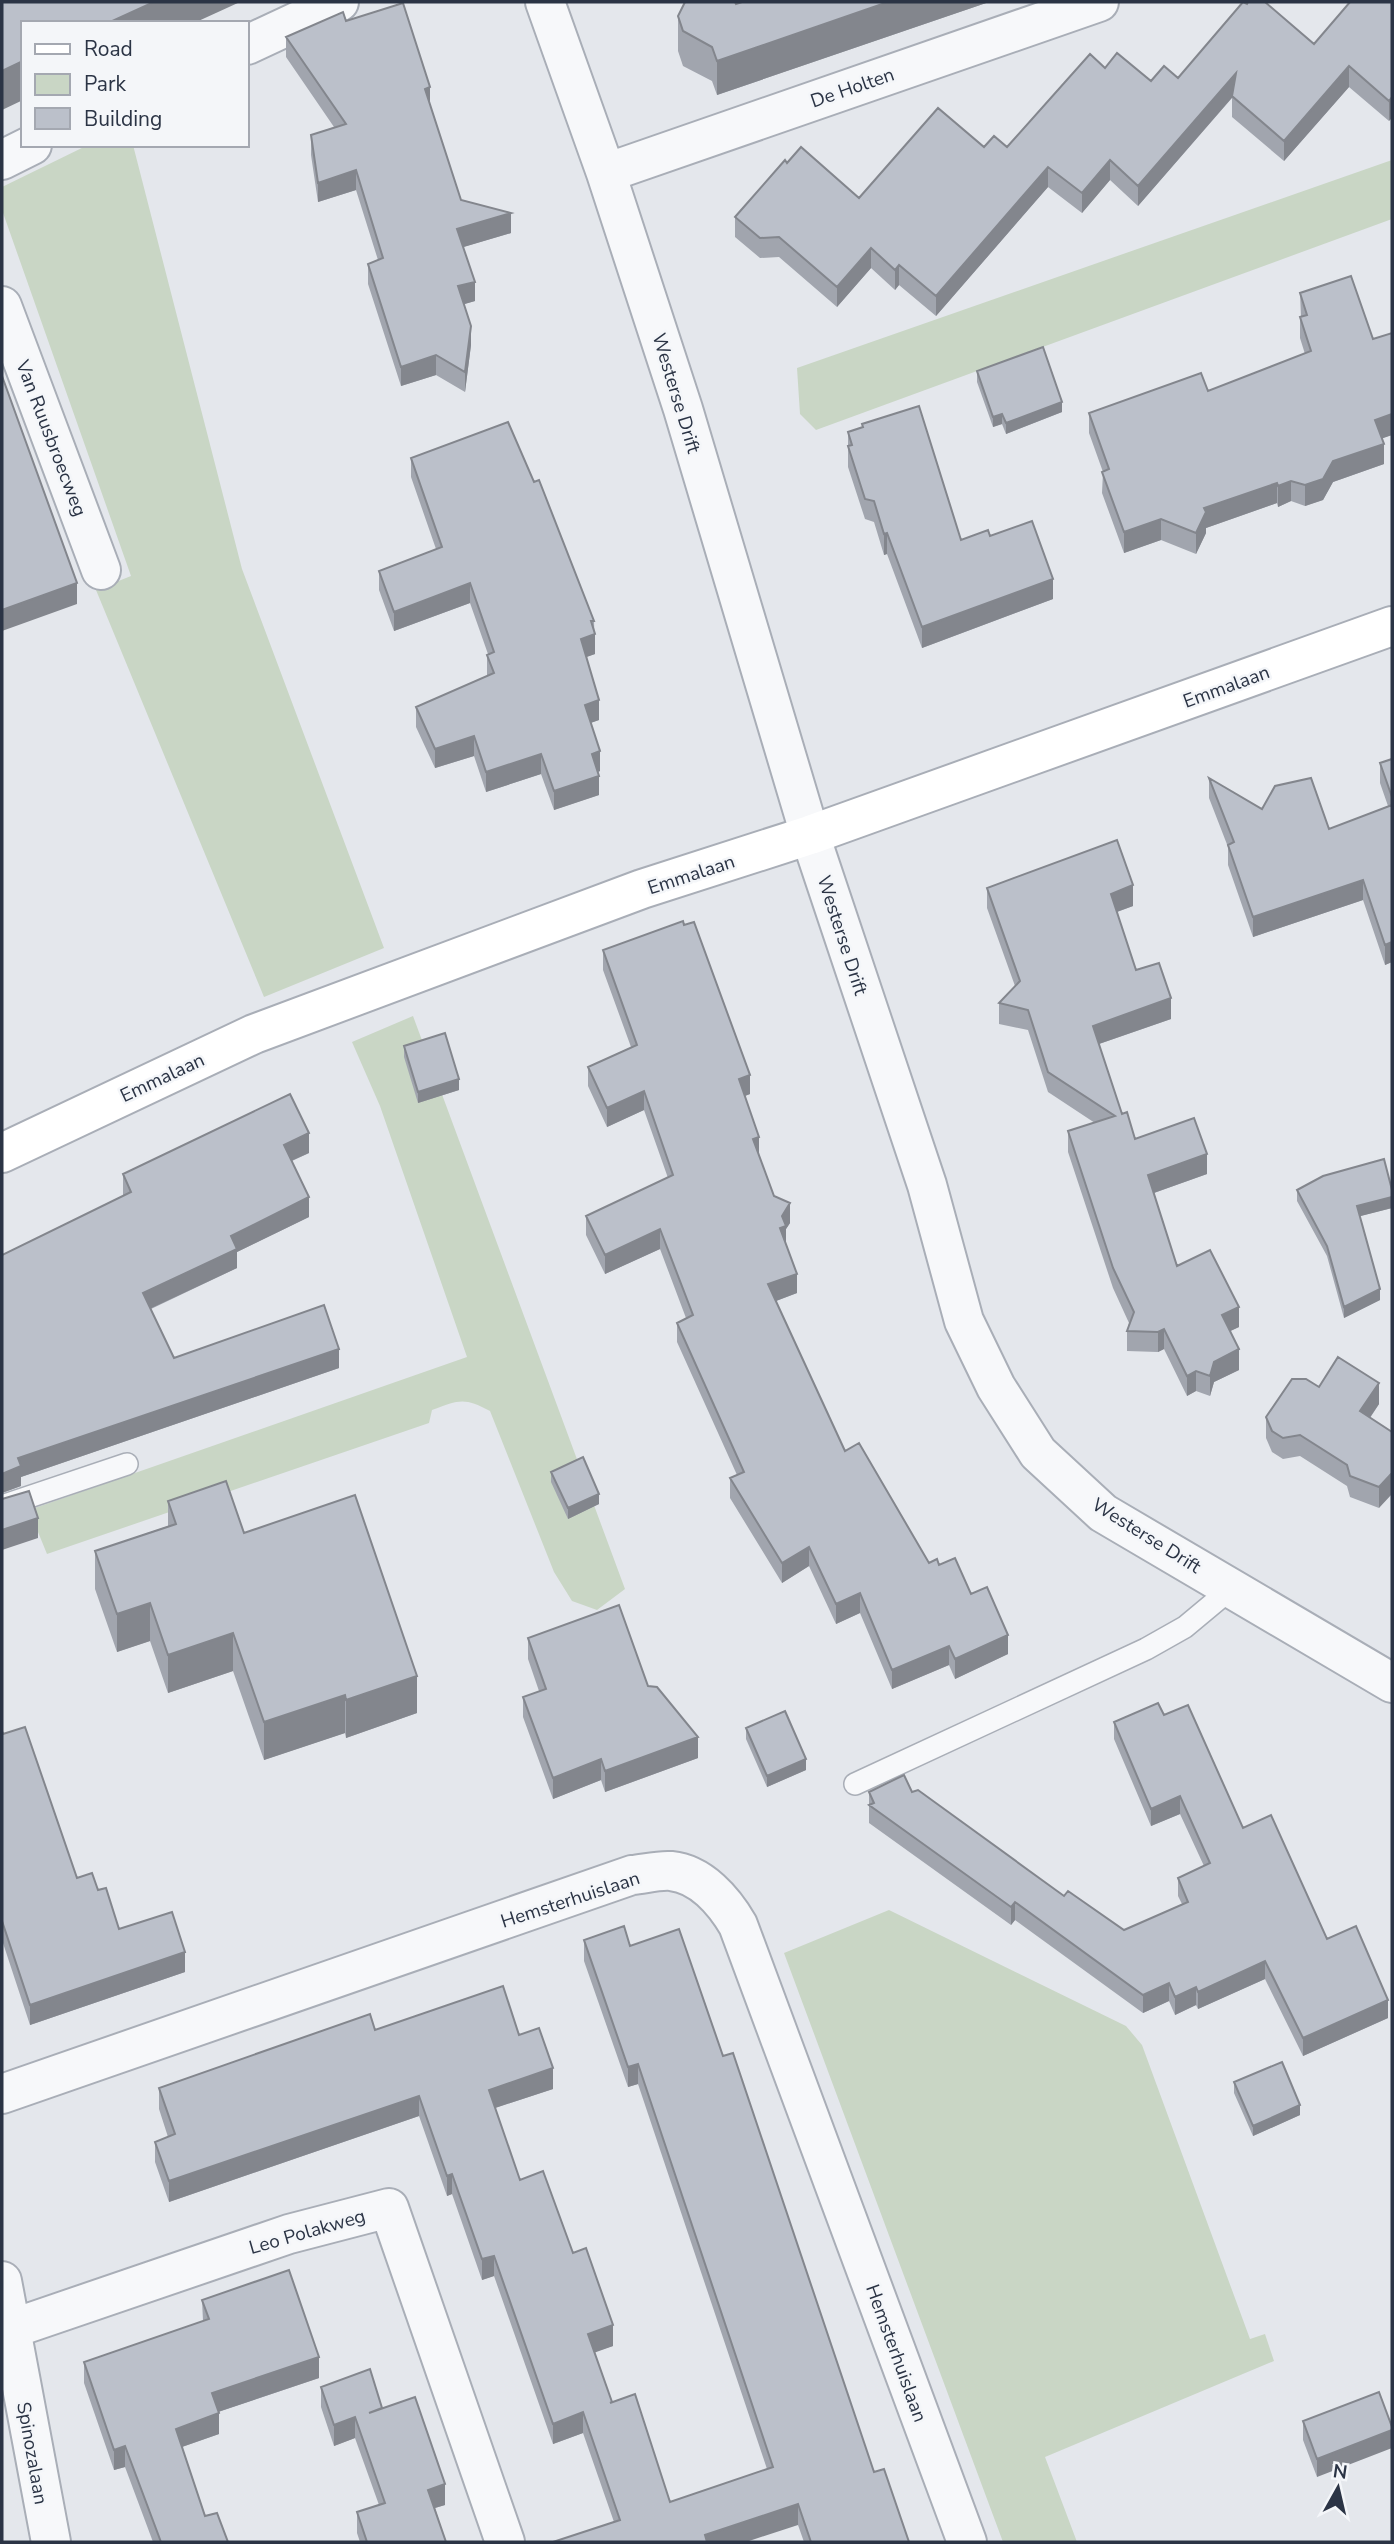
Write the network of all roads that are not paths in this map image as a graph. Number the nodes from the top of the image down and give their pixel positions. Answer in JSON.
{"nodes":[{"id":1,"x":339,"y":2,"type":"edge"},
{"id":2,"x":545,"y":2,"type":"edge"},
{"id":3,"x":1098,"y":2,"type":"edge"},
{"id":4,"x":248,"y":45,"type":"edge"},
{"id":5,"x":28,"y":147,"type":"edge"},
{"id":6,"x":2,"y":160,"type":"edge"},
{"id":7,"x":606,"y":173,"type":"junction"},
{"id":8,"x":2,"y":306,"type":"edge"},
{"id":9,"x":101,"y":570,"type":"dead end"},
{"id":10,"x":1392,"y":626,"type":"edge"},
{"id":11,"x":810,"y":835,"type":"junction"},
{"id":12,"x":2,"y":1153,"type":"edge"},
{"id":13,"x":127,"y":1464,"type":"dead end"},
{"id":14,"x":2,"y":1506,"type":"edge"},
{"id":15,"x":1233,"y":1587,"type":"junction"},
{"id":16,"x":1392,"y":1683,"type":"edge"},
{"id":17,"x":855,"y":1784,"type":"dead end"},
{"id":18,"x":2,"y":2094,"type":"edge"},
{"id":19,"x":2,"y":2281,"type":"edge"},
{"id":20,"x":11,"y":2329,"type":"junction"},
{"id":21,"x":51,"y":2542,"type":"edge"},
{"id":22,"x":505,"y":2542,"type":"edge"},
{"id":23,"x":967,"y":2542,"type":"edge"}],
"edges":[{"from":1,"to":4,"type":"street"},
{"from":2,"to":7,"type":"street","name":"Westerse Drift"},
{"from":3,"to":7,"type":"street","name":"De Holten"},
{"from":5,"to":6,"type":"street"},
{"from":7,"to":11,"type":"street","name":"Westerse Drift"},
{"from":8,"to":9,"type":"street","name":"Van Ruusbroecweg"},
{"from":10,"to":11,"type":"main road","name":"Emmalaan"},
{"from":11,"to":12,"type":"main road","name":"Emmalaan"},
{"from":11,"to":15,"type":"street","name":"Westerse Drift"},
{"from":13,"to":14,"type":"lane"},
{"from":15,"to":16,"type":"street","name":"Westerse Drift"},
{"from":15,"to":17,"type":"lane"},
{"from":18,"to":23,"type":"street","name":"Hemsterhuislaan"},
{"from":19,"to":20,"type":"street","name":"Spinozalaan"},
{"from":20,"to":21,"type":"street","name":"Spinozalaan"},
{"from":20,"to":22,"type":"street","name":"Leo Polakweg"}]}
